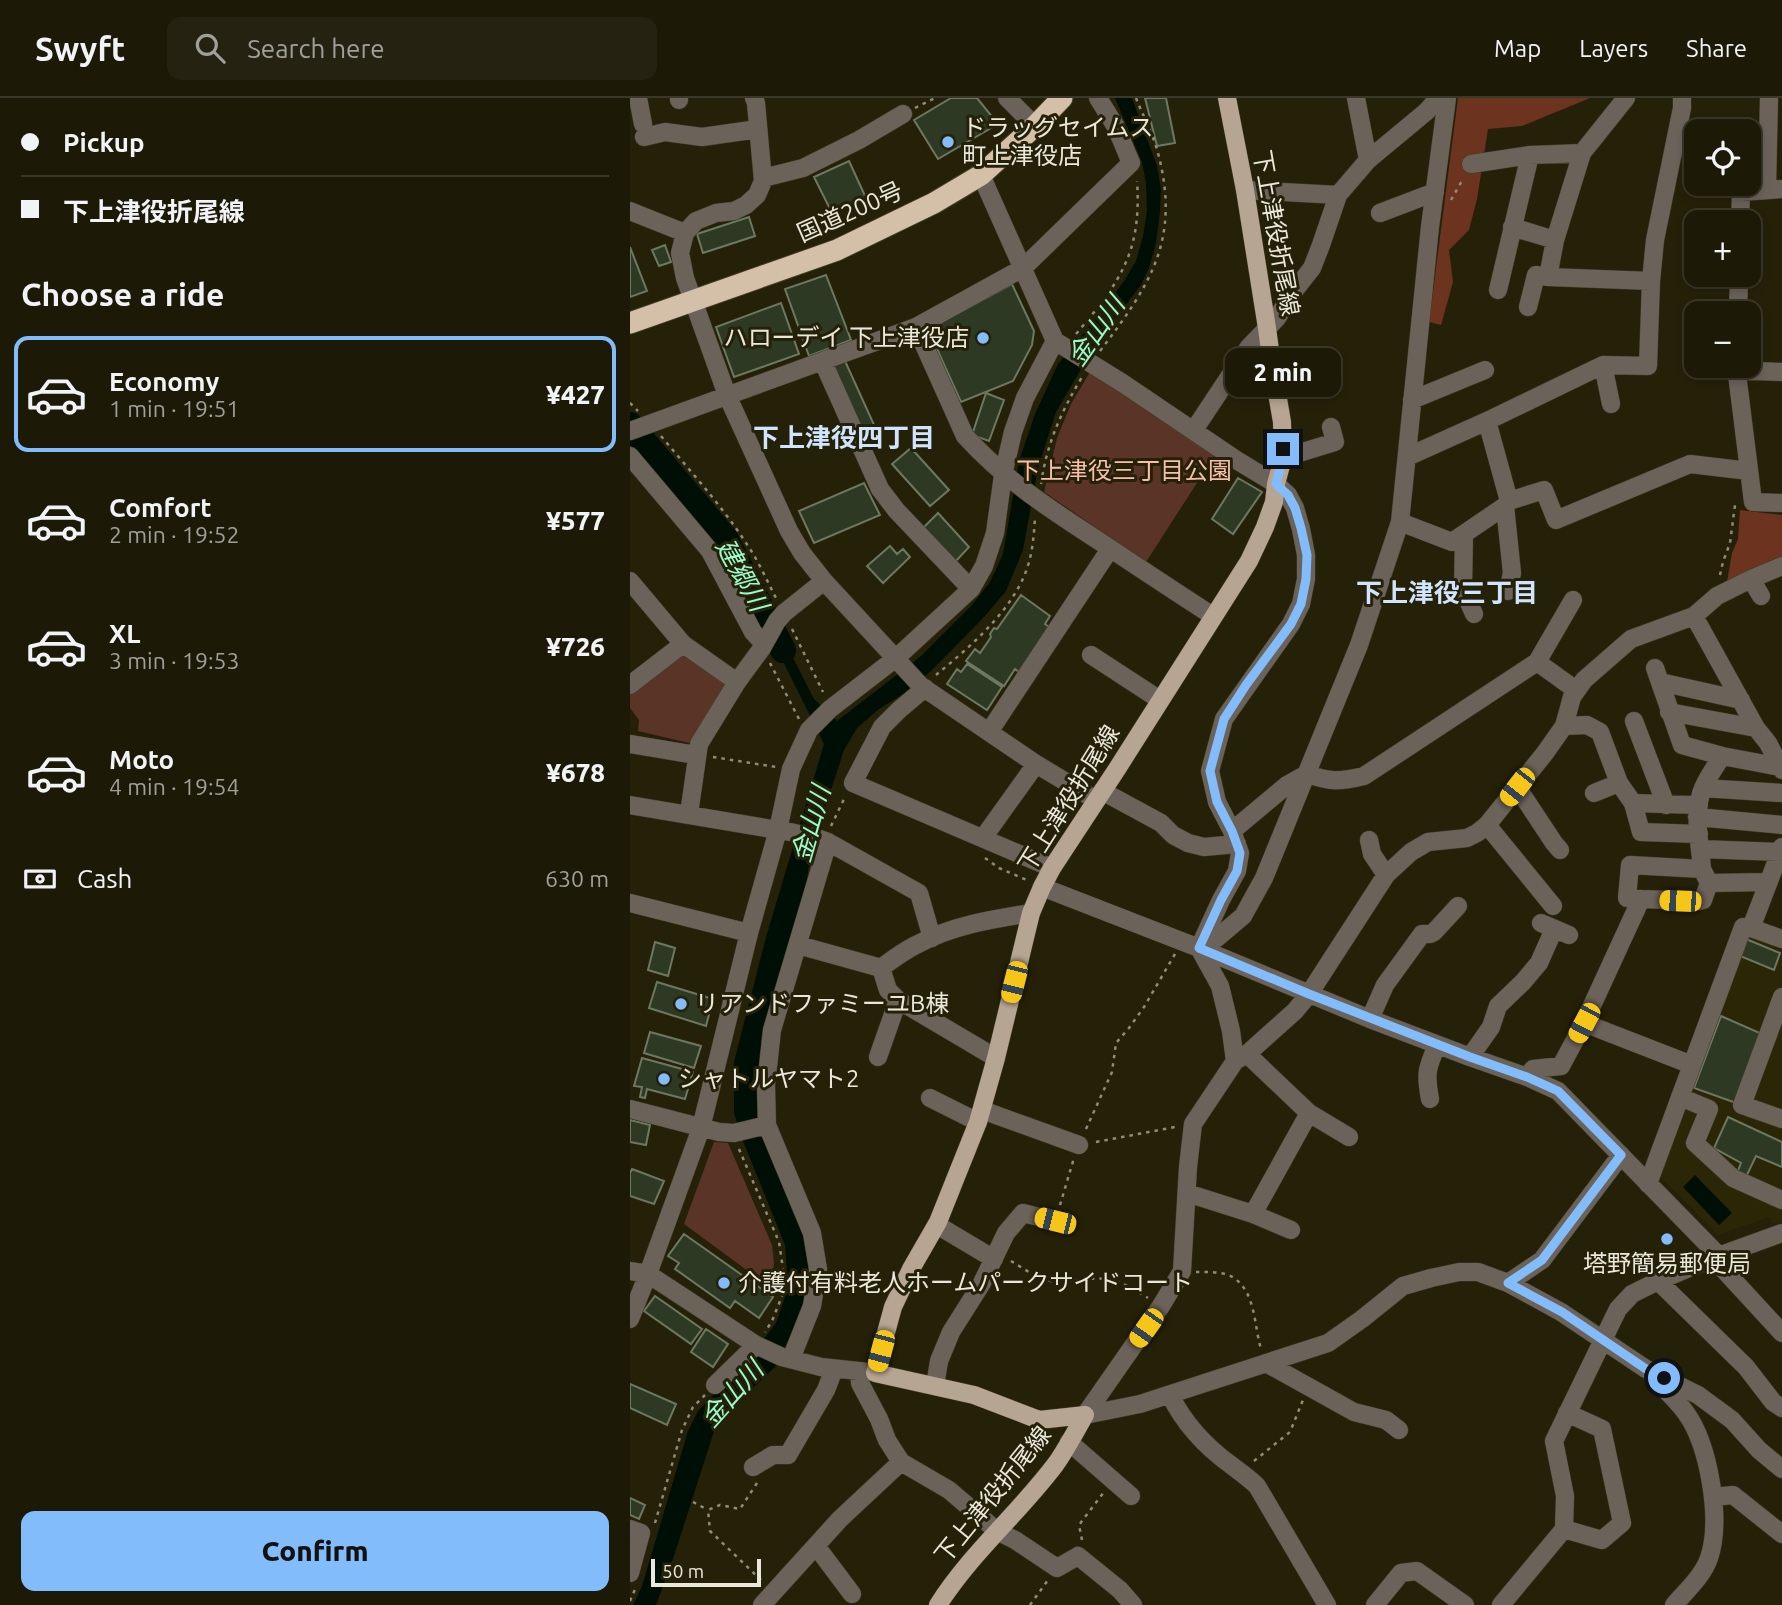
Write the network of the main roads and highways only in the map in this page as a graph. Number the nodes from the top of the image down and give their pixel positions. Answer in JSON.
{"nodes":[{"id":1,"x":1062,"y":98,"type":"edge"},
{"id":2,"x":1227,"y":98,"type":"edge"},
{"id":3,"x":630,"y":323,"type":"edge"},
{"id":4,"x":938,"y":1605,"type":"edge"}],
"edges":[{"from":1,"to":3,"type":"highway","name":"国道200号"},
{"from":2,"to":4,"type":"main road","name":"下上津役折尾線"}]}
